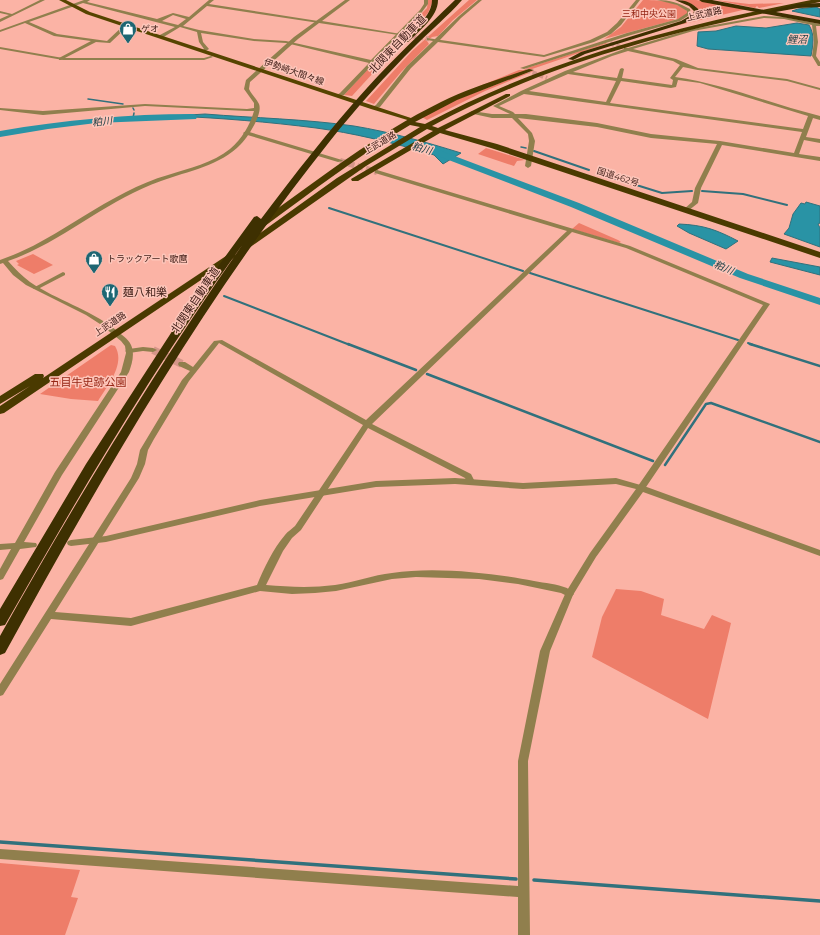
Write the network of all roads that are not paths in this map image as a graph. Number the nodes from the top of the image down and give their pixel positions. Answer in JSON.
{"nodes":[{"id":1,"x":43,"y":0,"type":"edge"},
{"id":2,"x":62,"y":0,"type":"edge"},
{"id":3,"x":202,"y":0,"type":"edge"},
{"id":4,"x":348,"y":0,"type":"edge"},
{"id":5,"x":426,"y":0,"type":"edge"},
{"id":6,"x":435,"y":0,"type":"edge"},
{"id":7,"x":452,"y":0,"type":"edge"},
{"id":8,"x":459,"y":0,"type":"edge"},
{"id":9,"x":466,"y":0,"type":"edge"},
{"id":10,"x":480,"y":0,"type":"edge"},
{"id":11,"x":638,"y":0,"type":"edge"},
{"id":12,"x":659,"y":0,"type":"edge"},
{"id":13,"x":678,"y":0,"type":"edge"},
{"id":14,"x":702,"y":0,"type":"edge"},
{"id":15,"x":709,"y":0,"type":"edge"},
{"id":16,"x":727,"y":0,"type":"edge"},
{"id":17,"x":799,"y":0,"type":"edge"},
{"id":18,"x":807,"y":0,"type":"edge"},
{"id":19,"x":820,"y":0,"type":"edge"},
{"id":20,"x":86,"y":1,"type":"edge"},
{"id":21,"x":209,"y":2,"type":"edge"},
{"id":22,"x":820,"y":5,"type":"edge"},
{"id":23,"x":72,"y":6,"type":"junction"},
{"id":24,"x":751,"y":9,"type":"junction"},
{"id":25,"x":0,"y":12,"type":"edge"},
{"id":26,"x":746,"y":15,"type":"junction"},
{"id":27,"x":11,"y":17,"type":"junction"},
{"id":28,"x":189,"y":18,"type":"junction"},
{"id":29,"x":157,"y":21,"type":"junction"},
{"id":30,"x":0,"y":22,"type":"edge"},
{"id":31,"x":25,"y":22,"type":"junction"},
{"id":32,"x":318,"y":22,"type":"junction"},
{"id":33,"x":818,"y":23,"type":"edge"},
{"id":34,"x":126,"y":26,"type":"junction"},
{"id":35,"x":178,"y":26,"type":"junction"},
{"id":36,"x":0,"y":31,"type":"edge"},
{"id":37,"x":199,"y":31,"type":"junction"},
{"id":38,"x":399,"y":34,"type":"junction"},
{"id":39,"x":405,"y":35,"type":"tunnel mouth"},
{"id":40,"x":426,"y":37,"type":"junction"},
{"id":41,"x":160,"y":38,"type":"junction"},
{"id":42,"x":94,"y":40,"type":"junction"},
{"id":43,"x":168,"y":40,"type":"junction"},
{"id":44,"x":437,"y":40,"type":"junction"},
{"id":45,"x":290,"y":43,"type":"junction"},
{"id":46,"x":0,"y":48,"type":"edge"},
{"id":47,"x":624,"y":48,"type":"junction"},
{"id":48,"x":564,"y":50,"type":"junction"},
{"id":49,"x":204,"y":51,"type":"junction"},
{"id":50,"x":599,"y":51,"type":"junction"},
{"id":51,"x":583,"y":53,"type":"junction"},
{"id":52,"x":395,"y":54,"type":"junction"},
{"id":53,"x":571,"y":56,"type":"junction"},
{"id":54,"x":211,"y":57,"type":"junction"},
{"id":55,"x":61,"y":59,"type":"junction"},
{"id":56,"x":372,"y":62,"type":"junction"},
{"id":57,"x":684,"y":65,"type":"junction"},
{"id":58,"x":820,"y":66,"type":"edge"},
{"id":59,"x":622,"y":69,"type":"dead end"},
{"id":60,"x":526,"y":70,"type":"dead end"},
{"id":61,"x":259,"y":71,"type":"junction"},
{"id":62,"x":567,"y":72,"type":"junction"},
{"id":63,"x":676,"y":79,"type":"junction"},
{"id":64,"x":619,"y":80,"type":"junction"},
{"id":65,"x":820,"y":90,"type":"edge"},
{"id":66,"x":523,"y":92,"type":"junction"},
{"id":67,"x":337,"y":96,"type":"junction"},
{"id":68,"x":360,"y":97,"type":"junction"},
{"id":69,"x":607,"y":104,"type":"junction"},
{"id":70,"x":373,"y":108,"type":"junction"},
{"id":71,"x":1,"y":110,"type":"edge"},
{"id":72,"x":256,"y":112,"type":"junction"},
{"id":73,"x":472,"y":113,"type":"junction"},
{"id":74,"x":513,"y":116,"type":"junction"},
{"id":75,"x":812,"y":116,"type":"junction"},
{"id":76,"x":820,"y":118,"type":"edge"},
{"id":77,"x":412,"y":121,"type":"junction"},
{"id":78,"x":434,"y":121,"type":"junction"},
{"id":79,"x":443,"y":129,"type":"junction"},
{"id":80,"x":806,"y":131,"type":"junction"},
{"id":81,"x":247,"y":132,"type":"junction"},
{"id":82,"x":803,"y":138,"type":"junction"},
{"id":83,"x":820,"y":141,"type":"edge"},
{"id":84,"x":720,"y":143,"type":"junction"},
{"id":85,"x":385,"y":149,"type":"junction"},
{"id":86,"x":796,"y":155,"type":"junction"},
{"id":87,"x":529,"y":159,"type":"junction"},
{"id":88,"x":820,"y":159,"type":"edge"},
{"id":89,"x":340,"y":161,"type":"tunnel mouth"},
{"id":90,"x":377,"y":172,"type":"tunnel mouth"},
{"id":91,"x":688,"y":209,"type":"junction"},
{"id":92,"x":571,"y":230,"type":"junction"},
{"id":93,"x":245,"y":239,"type":"junction"},
{"id":94,"x":820,"y":251,"type":"edge"},
{"id":95,"x":820,"y":256,"type":"edge"},
{"id":96,"x":2,"y":261,"type":"edge"},
{"id":97,"x":223,"y":262,"type":"junction"},
{"id":98,"x":63,"y":274,"type":"dead end"},
{"id":99,"x":36,"y":288,"type":"junction"},
{"id":100,"x":205,"y":299,"type":"junction"},
{"id":101,"x":114,"y":330,"type":"junction"},
{"id":102,"x":153,"y":350,"type":"tunnel mouth"},
{"id":103,"x":129,"y":351,"type":"junction"},
{"id":104,"x":182,"y":364,"type":"tunnel mouth"},
{"id":105,"x":194,"y":370,"type":"junction"},
{"id":106,"x":0,"y":401,"type":"edge"},
{"id":107,"x":0,"y":411,"type":"edge"},
{"id":108,"x":367,"y":424,"type":"junction"},
{"id":109,"x":471,"y":482,"type":"junction"},
{"id":110,"x":641,"y":488,"type":"junction"},
{"id":111,"x":322,"y":492,"type":"junction"},
{"id":112,"x":95,"y":541,"type":"junction"},
{"id":113,"x":71,"y":543,"type":"dead end"},
{"id":114,"x":33,"y":545,"type":"dead end"},
{"id":115,"x":17,"y":546,"type":"junction"},
{"id":116,"x":0,"y":547,"type":"edge"},
{"id":117,"x":820,"y":553,"type":"edge"},
{"id":118,"x":0,"y":577,"type":"edge"},
{"id":119,"x":260,"y":588,"type":"junction"},
{"id":120,"x":569,"y":594,"type":"junction"},
{"id":121,"x":49,"y":615,"type":"junction"},
{"id":122,"x":0,"y":621,"type":"edge"},
{"id":123,"x":0,"y":649,"type":"edge"},
{"id":124,"x":0,"y":692,"type":"edge"},
{"id":125,"x":0,"y":854,"type":"edge"},
{"id":126,"x":524,"y":892,"type":"junction"},
{"id":127,"x":524,"y":935,"type":"edge"}],
"edges":[{"from":1,"to":27,"type":"street"},
{"from":2,"to":23,"type":"main road","name":"伊勢崎大間々線"},
{"from":3,"to":21,"type":"street"},
{"from":4,"to":32,"type":"street"},
{"from":5,"to":38,"type":"street"},
{"from":6,"to":52,"type":"highway"},
{"from":7,"to":52,"type":"highway","name":"北関東自動車道"},
{"from":8,"to":40,"type":"highway","name":"北関東自動車道"},
{"from":9,"to":40,"type":"highway"},
{"from":10,"to":44,"type":"street"},
{"from":11,"to":48,"type":"street"},
{"from":12,"to":53,"type":"street"},
{"from":13,"to":51,"type":"highway"},
{"from":14,"to":24,"type":"highway"},
{"from":15,"to":24,"type":"highway"},
{"from":16,"to":17,"type":"highway"},
{"from":18,"to":50,"type":"highway","name":"上武道路"},
{"from":19,"to":26,"type":"highway","name":"上武道路"},
{"from":20,"to":23,"type":"street"},
{"from":20,"to":29,"type":"street"},
{"from":21,"to":28,"type":"street"},
{"from":21,"to":32,"type":"street"},
{"from":22,"to":26,"type":"highway"},
{"from":23,"to":31,"type":"street"},
{"from":23,"to":34,"type":"main road","name":"伊勢崎大間々線"},
{"from":24,"to":33,"type":"highway"},
{"from":25,"to":27,"type":"street"},
{"from":26,"to":50,"type":"highway","name":"上武道路"},
{"from":27,"to":30,"type":"street"},
{"from":27,"to":31,"type":"street"},
{"from":28,"to":29,"type":"street"},
{"from":28,"to":35,"type":"street"},
{"from":29,"to":35,"type":"street"},
{"from":31,"to":36,"type":"street"},
{"from":31,"to":42,"type":"street"},
{"from":32,"to":38,"type":"street"},
{"from":32,"to":45,"type":"street"},
{"from":33,"to":47,"type":"street"},
{"from":33,"to":58,"type":"street"},
{"from":34,"to":41,"type":"main road","name":"伊勢崎大間々線"},
{"from":34,"to":42,"type":"street"},
{"from":35,"to":37,"type":"street"},
{"from":35,"to":41,"type":"street"},
{"from":37,"to":45,"type":"street"},
{"from":37,"to":49,"type":"street"},
{"from":38,"to":39,"type":"street"},
{"from":38,"to":56,"type":"street"},
{"from":40,"to":44,"type":"street"},
{"from":40,"to":68,"type":"highway","name":"北関東自動車道"},
{"from":41,"to":43,"type":"main road","name":"伊勢崎大間々線"},
{"from":42,"to":55,"type":"street"},
{"from":43,"to":49,"type":"main road","name":"伊勢崎大間々線"},
{"from":43,"to":54,"type":"main road","name":"伊勢崎大間々線"},
{"from":44,"to":48,"type":"street"},
{"from":44,"to":70,"type":"street"},
{"from":45,"to":56,"type":"street"},
{"from":45,"to":61,"type":"street"},
{"from":46,"to":55,"type":"street"},
{"from":47,"to":57,"type":"street"},
{"from":47,"to":62,"type":"street"},
{"from":48,"to":53,"type":"street"},
{"from":49,"to":61,"type":"main road","name":"伊勢崎大間々線"},
{"from":50,"to":51,"type":"highway"},
{"from":50,"to":53,"type":"highway","name":"上武道路"},
{"from":50,"to":73,"type":"highway"},
{"from":50,"to":78,"type":"highway","name":"上武道路"},
{"from":51,"to":53,"type":"highway"},
{"from":51,"to":77,"type":"highway"},
{"from":52,"to":68,"type":"highway","name":"北関東自動車道"},
{"from":53,"to":60,"type":"street"},
{"from":53,"to":78,"type":"highway","name":"上武道路"},
{"from":54,"to":55,"type":"street"},
{"from":54,"to":61,"type":"main road","name":"伊勢崎大間々線"},
{"from":56,"to":67,"type":"street"},
{"from":57,"to":63,"type":"street"},
{"from":57,"to":65,"type":"street"},
{"from":59,"to":64,"type":"street"},
{"from":61,"to":67,"type":"main road","name":"伊勢崎大間々線"},
{"from":61,"to":72,"type":"street"},
{"from":61,"to":77,"type":"main road","name":"伊勢崎大間々線"},
{"from":62,"to":64,"type":"street"},
{"from":62,"to":66,"type":"street"},
{"from":63,"to":64,"type":"street"},
{"from":63,"to":75,"type":"street"},
{"from":64,"to":69,"type":"street"},
{"from":66,"to":69,"type":"street"},
{"from":66,"to":74,"type":"street"},
{"from":67,"to":70,"type":"main road","name":"伊勢崎大間々線"},
{"from":68,"to":100,"type":"highway","name":"北関東自動車道"},
{"from":69,"to":80,"type":"street"},
{"from":70,"to":77,"type":"main road","name":"伊勢崎大間々線"},
{"from":71,"to":72,"type":"street"},
{"from":72,"to":81,"type":"street"},
{"from":73,"to":74,"type":"street"},
{"from":73,"to":79,"type":"highway"},
{"from":74,"to":84,"type":"street"},
{"from":74,"to":87,"type":"street"},
{"from":75,"to":76,"type":"street"},
{"from":75,"to":80,"type":"street"},
{"from":77,"to":79,"type":"highway","name":"国道462号"},
{"from":77,"to":93,"type":"highway"},
{"from":78,"to":85,"type":"highway","name":"上武道路"},
{"from":79,"to":87,"type":"highway","name":"国道462号"},
{"from":79,"to":97,"type":"highway"},
{"from":80,"to":82,"type":"street"},
{"from":81,"to":89,"type":"street"},
{"from":81,"to":96,"type":"street"},
{"from":82,"to":83,"type":"street"},
{"from":82,"to":86,"type":"street"},
{"from":84,"to":86,"type":"street"},
{"from":84,"to":91,"type":"street"},
{"from":85,"to":93,"type":"highway","name":"上武道路"},
{"from":85,"to":97,"type":"highway","name":"上武道路"},
{"from":86,"to":88,"type":"street"},
{"from":87,"to":91,"type":"highway","name":"国道462号"},
{"from":90,"to":92,"type":"street"},
{"from":91,"to":94,"type":"highway","name":"国道462号"},
{"from":91,"to":95,"type":"highway","name":"国道462号"},
{"from":92,"to":108,"type":"street"},
{"from":92,"to":110,"type":"street"},
{"from":93,"to":101,"type":"highway","name":"上武道路"},
{"from":96,"to":99,"type":"street"},
{"from":97,"to":101,"type":"highway","name":"上武道路"},
{"from":98,"to":99,"type":"street"},
{"from":99,"to":101,"type":"street"},
{"from":100,"to":122,"type":"highway","name":"北関東自動車道"},
{"from":100,"to":123,"type":"highway","name":"北関東自動車道"},
{"from":101,"to":103,"type":"street"},
{"from":101,"to":106,"type":"highway","name":"上武道路"},
{"from":101,"to":107,"type":"highway","name":"上武道路"},
{"from":102,"to":103,"type":"street"},
{"from":103,"to":115,"type":"street"},
{"from":104,"to":105,"type":"street"},
{"from":105,"to":108,"type":"street"},
{"from":105,"to":112,"type":"street"},
{"from":108,"to":109,"type":"street"},
{"from":108,"to":111,"type":"street"},
{"from":109,"to":110,"type":"street"},
{"from":109,"to":111,"type":"street"},
{"from":110,"to":117,"type":"street"},
{"from":110,"to":120,"type":"street"},
{"from":111,"to":112,"type":"street"},
{"from":111,"to":119,"type":"street"},
{"from":112,"to":113,"type":"street"},
{"from":112,"to":121,"type":"street"},
{"from":114,"to":115,"type":"street"},
{"from":115,"to":116,"type":"street"},
{"from":115,"to":118,"type":"street"},
{"from":119,"to":120,"type":"street"},
{"from":119,"to":121,"type":"street"},
{"from":120,"to":126,"type":"street"},
{"from":121,"to":124,"type":"street"},
{"from":125,"to":126,"type":"street"},
{"from":126,"to":127,"type":"street"}]}
